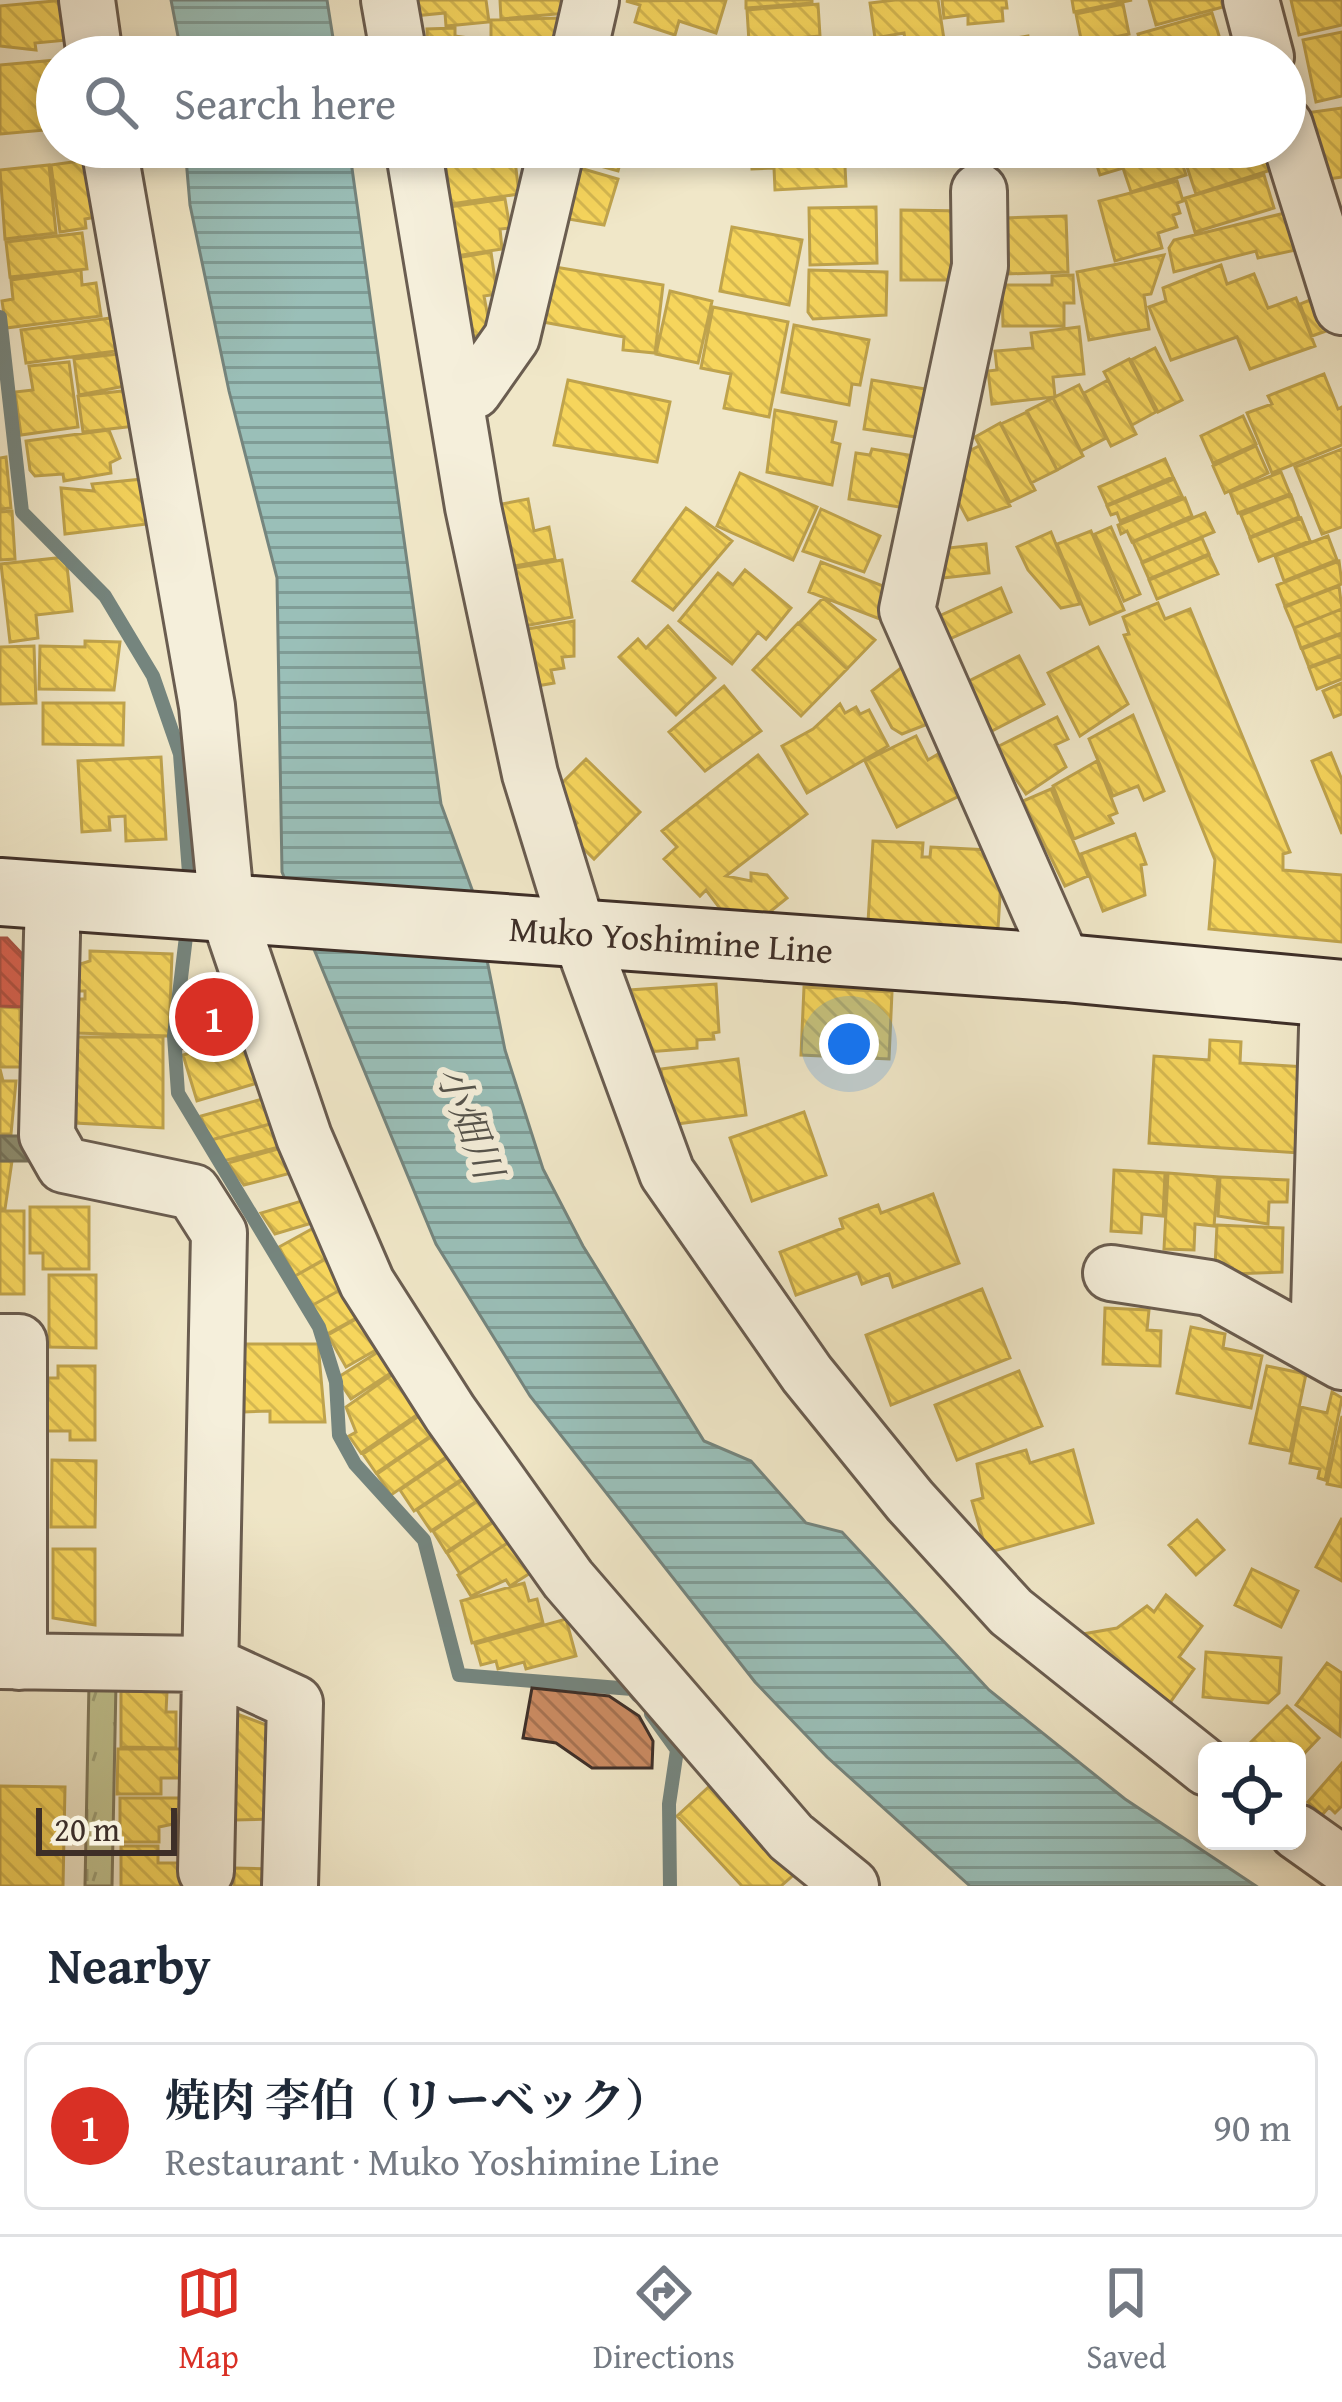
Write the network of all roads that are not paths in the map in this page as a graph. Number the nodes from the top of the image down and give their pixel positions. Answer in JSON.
{"nodes":[{"id":1,"x":87,"y":0,"type":"edge"},
{"id":2,"x":389,"y":0,"type":"edge"},
{"id":3,"x":591,"y":0,"type":"edge"},
{"id":4,"x":1251,"y":0,"type":"edge"},
{"id":5,"x":92,"y":36,"type":"edge"},
{"id":6,"x":395,"y":36,"type":"edge"},
{"id":7,"x":583,"y":36,"type":"edge"},
{"id":8,"x":1260,"y":36,"type":"edge"},
{"id":9,"x":113,"y":168,"type":"edge"},
{"id":10,"x":416,"y":168,"type":"edge"},
{"id":11,"x":551,"y":168,"type":"edge"},
{"id":12,"x":1305,"y":168,"type":"edge"},
{"id":13,"x":979,"y":191,"type":"dead end"},
{"id":14,"x":1326,"y":214,"type":"edge"},
{"id":15,"x":1342,"y":307,"type":"edge"},
{"id":16,"x":454,"y":393,"type":"junction"},
{"id":17,"x":26,"y":894,"type":"edge"},
{"id":18,"x":210,"y":909,"type":"junction"},
{"id":19,"x":561,"y":931,"type":"junction"},
{"id":20,"x":1065,"y":968,"type":"junction"},
{"id":21,"x":1335,"y":993,"type":"edge"},
{"id":22,"x":1112,"y":1273,"type":"dead end"},
{"id":23,"x":0,"y":1342,"type":"edge"},
{"id":24,"x":1330,"y":1353,"type":"edge"},
{"id":25,"x":10,"y":1661,"type":"edge"},
{"id":26,"x":210,"y":1664,"type":"junction"},
{"id":27,"x":1198,"y":1761,"type":"edge"},
{"id":28,"x":1306,"y":1838,"type":"edge"},
{"id":29,"x":1342,"y":1864,"type":"edge"},
{"id":30,"x":206,"y":1871,"type":"dead end"},
{"id":31,"x":290,"y":1886,"type":"edge"},
{"id":32,"x":850,"y":1886,"type":"edge"}],
"edges":[{"from":1,"to":5,"type":"street"},
{"from":2,"to":6,"type":"street"},
{"from":3,"to":7,"type":"street"},
{"from":4,"to":8,"type":"street"},
{"from":9,"to":18,"type":"street"},
{"from":10,"to":16,"type":"street"},
{"from":11,"to":16,"type":"street"},
{"from":12,"to":14,"type":"street"},
{"from":13,"to":20,"type":"street"},
{"from":14,"to":15,"type":"street"},
{"from":16,"to":19,"type":"street"},
{"from":17,"to":18,"type":"main road","name":"Muko Yoshimine Line"},
{"from":17,"to":26,"type":"street"},
{"from":18,"to":19,"type":"main road","name":"Muko Yoshimine Line"},
{"from":18,"to":32,"type":"street"},
{"from":19,"to":20,"type":"main road","name":"Muko Yoshimine Line"},
{"from":19,"to":27,"type":"street"},
{"from":20,"to":21,"type":"main road","name":"Muko Yoshimine Line"},
{"from":21,"to":24,"type":"street"},
{"from":22,"to":24,"type":"street"},
{"from":23,"to":25,"type":"street"},
{"from":25,"to":26,"type":"street"},
{"from":26,"to":30,"type":"street"},
{"from":26,"to":31,"type":"street"},
{"from":28,"to":29,"type":"street"}]}
